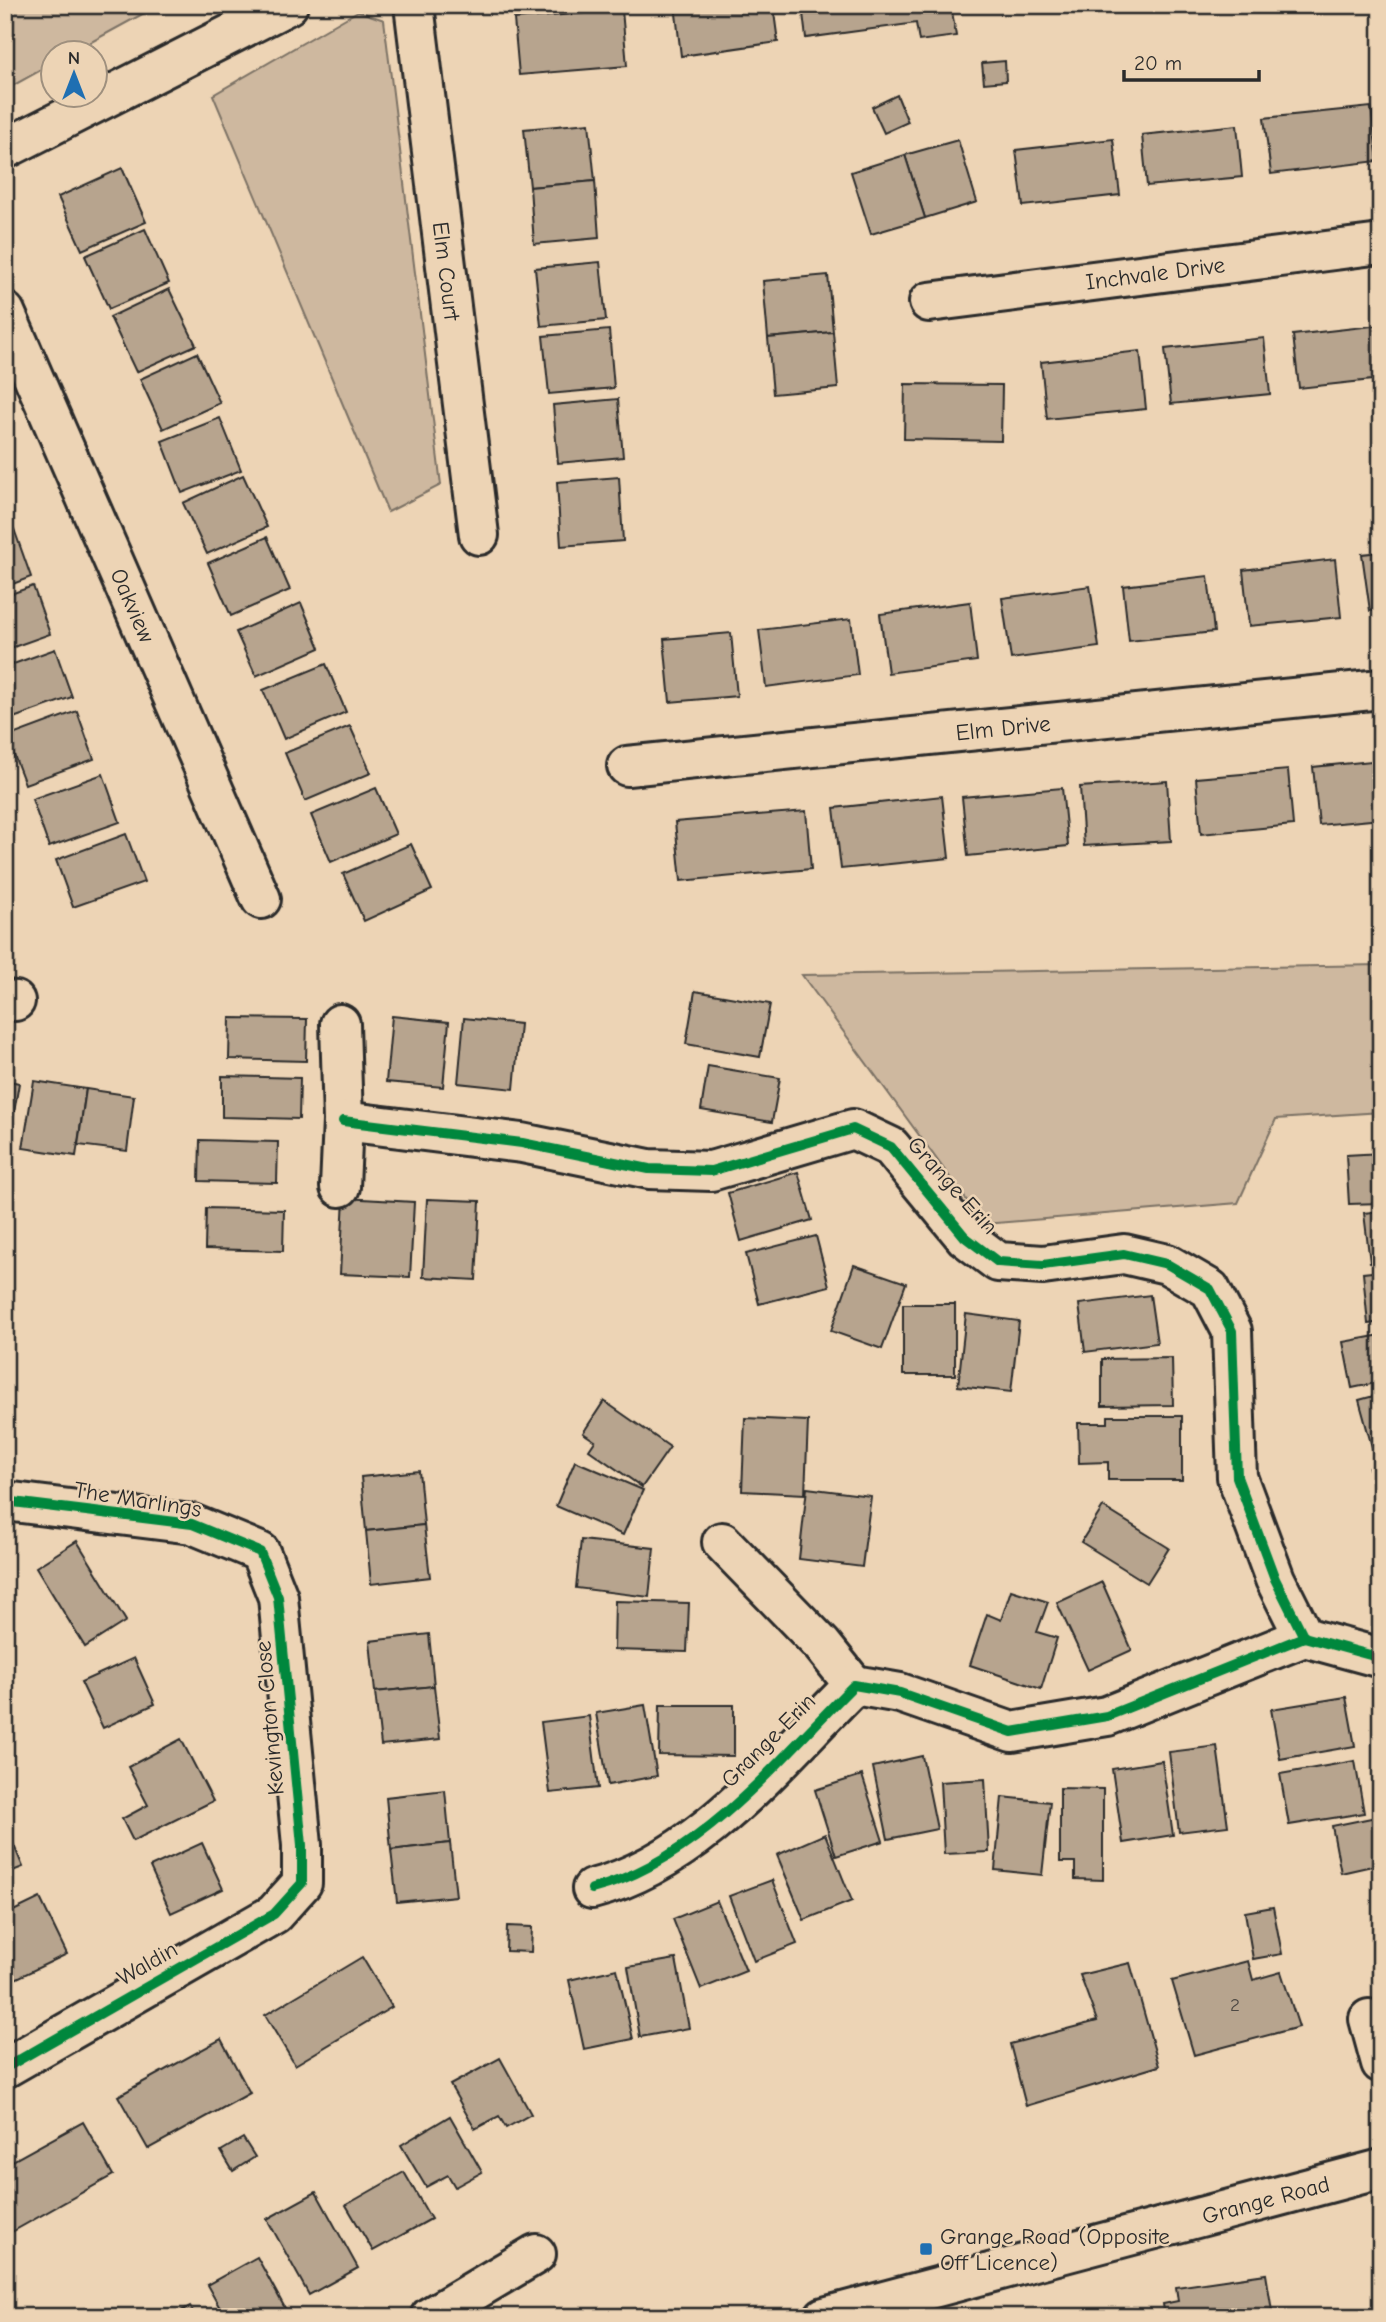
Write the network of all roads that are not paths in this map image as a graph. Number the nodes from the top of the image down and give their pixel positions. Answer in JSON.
{"nodes":[{"id":1,"x":288,"y":5,"type":"edge"},
{"id":2,"x":414,"y":5,"type":"edge"},
{"id":3,"x":236,"y":16,"type":"edge"},
{"id":4,"x":5,"y":149,"type":"edge"},
{"id":5,"x":1381,"y":244,"type":"edge"},
{"id":6,"x":929,"y":302,"type":"dead end"},
{"id":7,"x":5,"y":312,"type":"edge"},
{"id":8,"x":479,"y":535,"type":"dead end"},
{"id":9,"x":1381,"y":689,"type":"edge"},
{"id":10,"x":627,"y":766,"type":"dead end"},
{"id":11,"x":261,"y":899,"type":"dead end"},
{"id":12,"x":340,"y":1024,"type":"dead end"},
{"id":13,"x":343,"y":1121,"type":"junction"},
{"id":14,"x":340,"y":1187,"type":"dead end"},
{"id":15,"x":5,"y":1501,"type":"edge"},
{"id":16,"x":722,"y":1542,"type":"dead end"},
{"id":17,"x":260,"y":1552,"type":"joint"},
{"id":18,"x":1304,"y":1637,"type":"junction"},
{"id":19,"x":1381,"y":1658,"type":"edge"},
{"id":20,"x":854,"y":1685,"type":"junction"},
{"id":21,"x":302,"y":1883,"type":"joint"},
{"id":22,"x":592,"y":1889,"type":"dead end"},
{"id":23,"x":1369,"y":2020,"type":"dead end"},
{"id":24,"x":1381,"y":2063,"type":"edge"},
{"id":25,"x":5,"y":2068,"type":"edge"},
{"id":26,"x":1381,"y":2169,"type":"edge"},
{"id":27,"x":536,"y":2254,"type":"dead end"},
{"id":28,"x":430,"y":2317,"type":"edge"},
{"id":29,"x":824,"y":2317,"type":"edge"}],
"edges":[{"from":1,"to":3,"type":"street"},
{"from":2,"to":8,"type":"street","name":"Elm Court"},
{"from":3,"to":4,"type":"street"},
{"from":5,"to":6,"type":"street","name":"Inchvale Drive"},
{"from":7,"to":11,"type":"street","name":"Oakview"},
{"from":9,"to":10,"type":"street","name":"Elm Drive"},
{"from":12,"to":13,"type":"street"},
{"from":13,"to":14,"type":"street"},
{"from":13,"to":18,"type":"street","name":"Grange Erin"},
{"from":15,"to":17,"type":"street","name":"The Marlings"},
{"from":16,"to":20,"type":"street"},
{"from":17,"to":21,"type":"street","name":"Kevington Close"},
{"from":18,"to":19,"type":"street"},
{"from":18,"to":20,"type":"street"},
{"from":20,"to":22,"type":"street","name":"Grange Erin"},
{"from":21,"to":25,"type":"street","name":"Waldin"},
{"from":23,"to":24,"type":"street"},
{"from":26,"to":29,"type":"street","name":"Grange Road"},
{"from":27,"to":28,"type":"street"}]}
